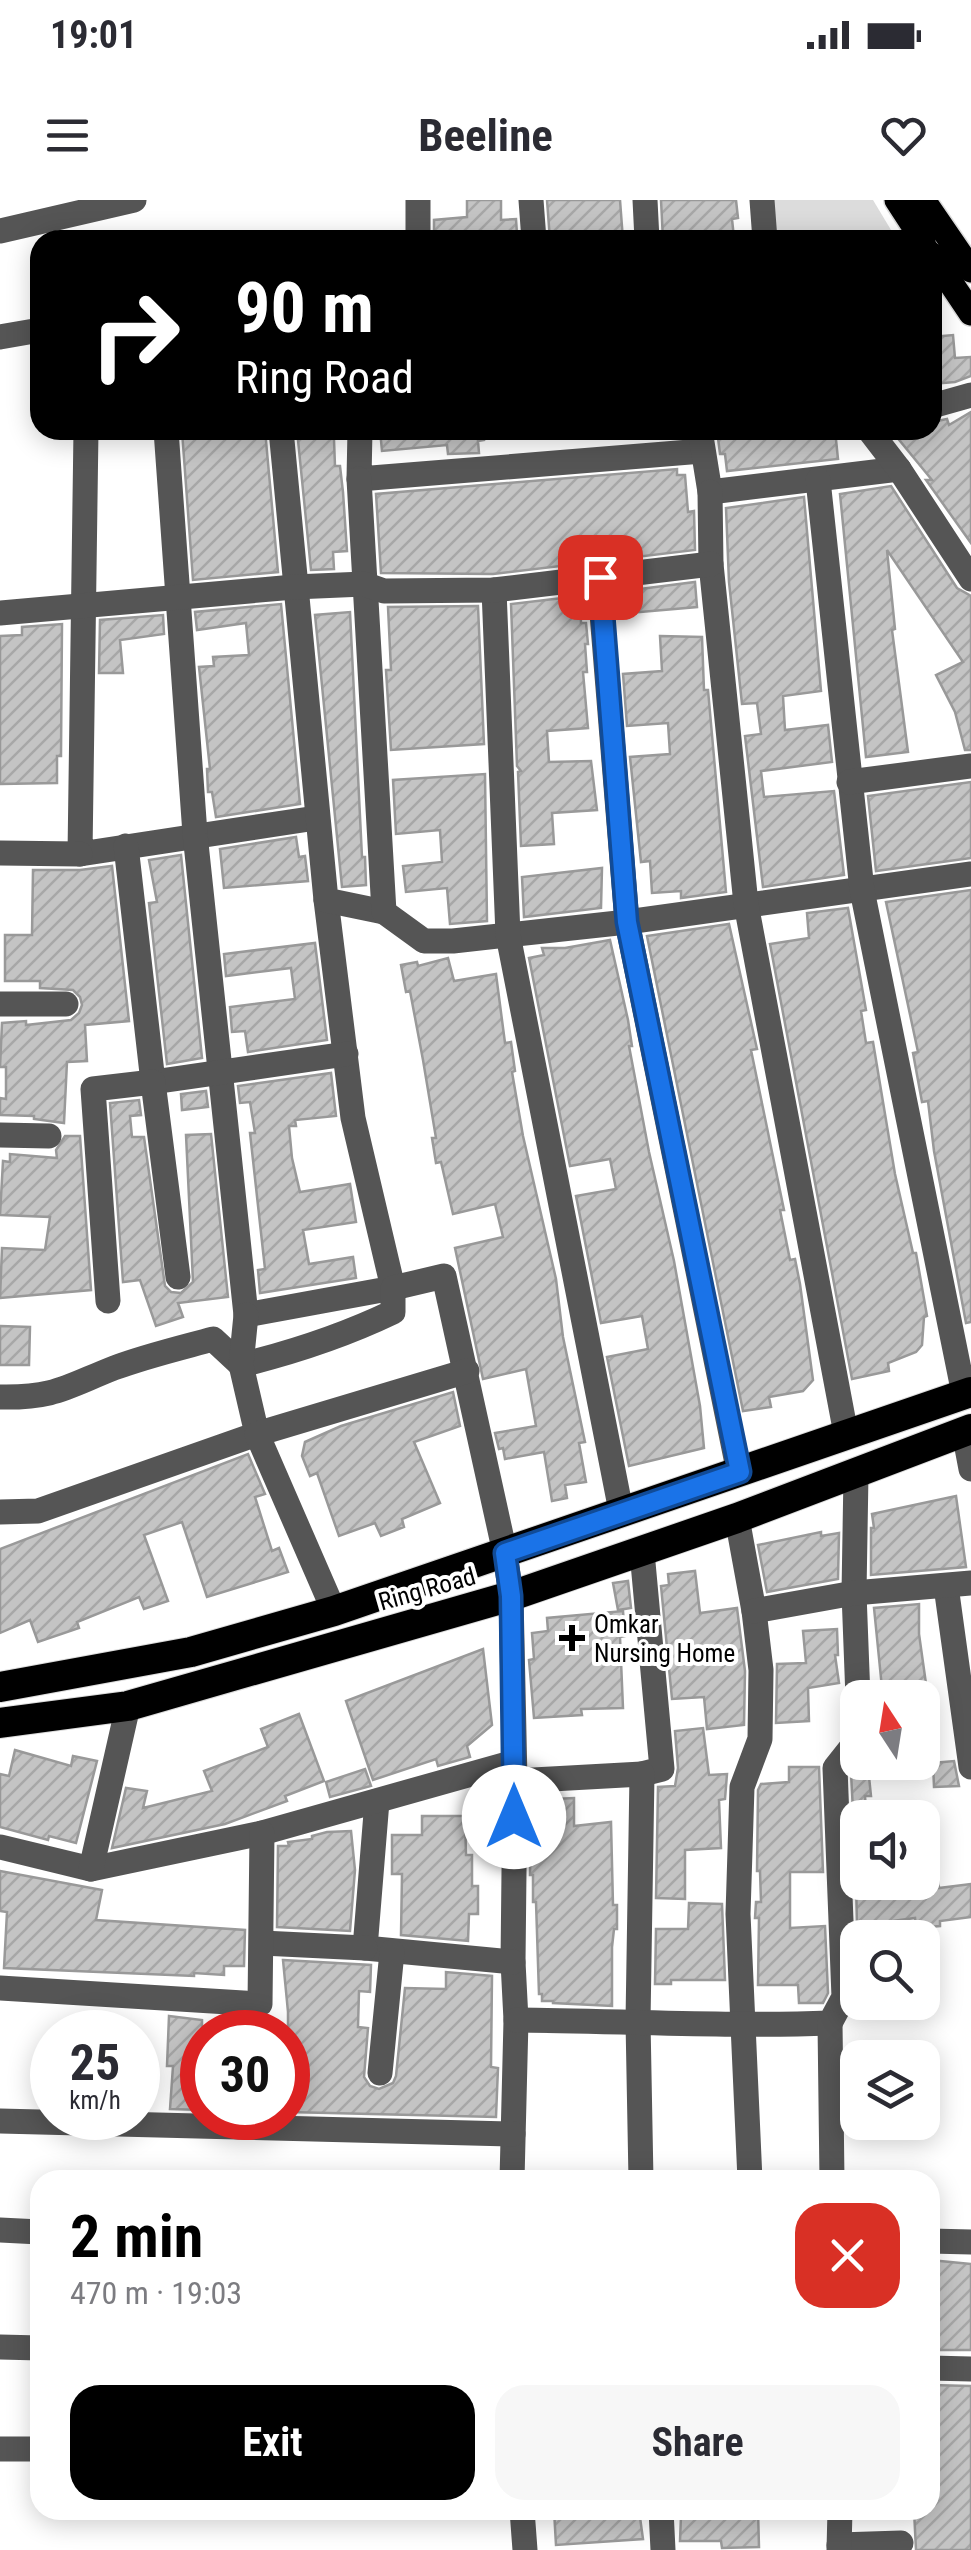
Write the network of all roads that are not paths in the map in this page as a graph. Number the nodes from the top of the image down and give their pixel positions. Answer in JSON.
{"nodes":[{"id":1,"x":134,"y":200,"type":"edge"},
{"id":2,"x":418,"y":200,"type":"edge"},
{"id":3,"x":531,"y":200,"type":"edge"},
{"id":4,"x":645,"y":200,"type":"edge"},
{"id":5,"x":762,"y":200,"type":"edge"},
{"id":6,"x":896,"y":200,"type":"edge"},
{"id":7,"x":923,"y":200,"type":"edge"},
{"id":8,"x":418,"y":230,"type":"edge"},
{"id":9,"x":533,"y":230,"type":"edge"},
{"id":10,"x":646,"y":230,"type":"edge"},
{"id":11,"x":764,"y":230,"type":"edge"},
{"id":12,"x":916,"y":230,"type":"edge"},
{"id":13,"x":0,"y":231,"type":"edge"},
{"id":14,"x":942,"y":269,"type":"edge"},
{"id":15,"x":971,"y":270,"type":"edge"},
{"id":16,"x":971,"y":313,"type":"edge"},
{"id":17,"x":30,"y":332,"type":"edge"},
{"id":18,"x":0,"y":337,"type":"edge"},
{"id":19,"x":971,"y":395,"type":"edge"},
{"id":20,"x":942,"y":403,"type":"edge"},
{"id":21,"x":86,"y":440,"type":"edge"},
{"id":22,"x":167,"y":440,"type":"edge"},
{"id":23,"x":282,"y":440,"type":"edge"},
{"id":24,"x":360,"y":440,"type":"edge"},
{"id":25,"x":876,"y":440,"type":"edge"},
{"id":26,"x":701,"y":441,"type":"edge"},
{"id":27,"x":899,"y":470,"type":"junction"},
{"id":28,"x":359,"y":478,"type":"junction"},
{"id":29,"x":818,"y":480,"type":"junction"},
{"id":30,"x":710,"y":492,"type":"junction"},
{"id":31,"x":710,"y":564,"type":"junction"},
{"id":32,"x":600,"y":577,"type":"junction"},
{"id":33,"x":971,"y":579,"type":"edge"},
{"id":34,"x":364,"y":584,"type":"junction"},
{"id":35,"x":294,"y":587,"type":"junction"},
{"id":36,"x":494,"y":590,"type":"junction"},
{"id":37,"x":177,"y":598,"type":"junction"},
{"id":38,"x":84,"y":604,"type":"junction"},
{"id":39,"x":0,"y":614,"type":"edge"},
{"id":40,"x":971,"y":766,"type":"edge"},
{"id":41,"x":849,"y":782,"type":"junction"},
{"id":42,"x":316,"y":818,"type":"junction"},
{"id":43,"x":195,"y":834,"type":"junction"},
{"id":44,"x":126,"y":846,"type":"junction"},
{"id":45,"x":0,"y":853,"type":"edge"},
{"id":46,"x":80,"y":854,"type":"junction"},
{"id":47,"x":971,"y":874,"type":"edge"},
{"id":48,"x":862,"y":890,"type":"junction"},
{"id":49,"x":326,"y":900,"type":"junction"},
{"id":50,"x":746,"y":904,"type":"junction"},
{"id":51,"x":384,"y":912,"type":"junction"},
{"id":52,"x":627,"y":922,"type":"junction"},
{"id":53,"x":508,"y":935,"type":"junction"},
{"id":54,"x":0,"y":1004,"type":"edge"},
{"id":55,"x":66,"y":1004,"type":"dead end"},
{"id":56,"x":346,"y":1054,"type":"junction"},
{"id":57,"x":222,"y":1074,"type":"junction"},
{"id":58,"x":153,"y":1082,"type":"junction"},
{"id":59,"x":0,"y":1135,"type":"edge"},
{"id":60,"x":49,"y":1136,"type":"dead end"},
{"id":61,"x":178,"y":1277,"type":"dead end"},
{"id":62,"x":393,"y":1288,"type":"junction"},
{"id":63,"x":108,"y":1301,"type":"dead end"},
{"id":64,"x":246,"y":1314,"type":"junction"},
{"id":65,"x":241,"y":1366,"type":"junction"},
{"id":66,"x":467,"y":1371,"type":"junction"},
{"id":67,"x":967,"y":1393,"type":"edge"},
{"id":68,"x":0,"y":1397,"type":"edge"},
{"id":69,"x":967,"y":1431,"type":"edge"},
{"id":70,"x":257,"y":1434,"type":"junction"},
{"id":71,"x":846,"y":1434,"type":"junction"},
{"id":72,"x":971,"y":1469,"type":"edge"},
{"id":73,"x":740,"y":1472,"type":"junction"},
{"id":74,"x":856,"y":1474,"type":"junction"},
{"id":75,"x":621,"y":1511,"type":"junction"},
{"id":76,"x":0,"y":1512,"type":"edge"},
{"id":77,"x":737,"y":1518,"type":"junction"},
{"id":78,"x":642,"y":1552,"type":"junction"},
{"id":79,"x":505,"y":1553,"type":"junction"},
{"id":80,"x":958,"y":1585,"type":"edge"},
{"id":81,"x":854,"y":1593,"type":"junction"},
{"id":82,"x":511,"y":1596,"type":"junction"},
{"id":83,"x":334,"y":1611,"type":"junction"},
{"id":84,"x":754,"y":1611,"type":"junction"},
{"id":85,"x":857,"y":1680,"type":"edge"},
{"id":86,"x":0,"y":1688,"type":"edge"},
{"id":87,"x":128,"y":1706,"type":"junction"},
{"id":88,"x":0,"y":1723,"type":"edge"},
{"id":89,"x":840,"y":1762,"type":"edge"},
{"id":90,"x":971,"y":1767,"type":"edge"},
{"id":91,"x":514,"y":1771,"type":"junction"},
{"id":92,"x":642,"y":1774,"type":"junction"},
{"id":93,"x":377,"y":1800,"type":"junction"},
{"id":94,"x":262,"y":1833,"type":"junction"},
{"id":95,"x":0,"y":1848,"type":"edge"},
{"id":96,"x":91,"y":1869,"type":"junction"},
{"id":97,"x":262,"y":1943,"type":"junction"},
{"id":98,"x":365,"y":1948,"type":"junction"},
{"id":99,"x":392,"y":1952,"type":"junction"},
{"id":100,"x":513,"y":1962,"type":"junction"},
{"id":101,"x":0,"y":1988,"type":"edge"},
{"id":102,"x":516,"y":2020,"type":"junction"},
{"id":103,"x":638,"y":2021,"type":"junction"},
{"id":104,"x":830,"y":2024,"type":"junction"},
{"id":105,"x":744,"y":2027,"type":"junction"},
{"id":106,"x":380,"y":2074,"type":"dead end"},
{"id":107,"x":0,"y":2120,"type":"edge"},
{"id":108,"x":513,"y":2134,"type":"junction"},
{"id":109,"x":512,"y":2170,"type":"edge"},
{"id":110,"x":641,"y":2170,"type":"edge"},
{"id":111,"x":750,"y":2170,"type":"edge"},
{"id":112,"x":832,"y":2170,"type":"edge"},
{"id":113,"x":0,"y":2230,"type":"edge"},
{"id":114,"x":30,"y":2232,"type":"edge"},
{"id":115,"x":940,"y":2241,"type":"edge"},
{"id":116,"x":971,"y":2242,"type":"edge"},
{"id":117,"x":0,"y":2347,"type":"edge"},
{"id":118,"x":30,"y":2348,"type":"edge"},
{"id":119,"x":940,"y":2368,"type":"edge"},
{"id":120,"x":971,"y":2368,"type":"edge"},
{"id":121,"x":0,"y":2448,"type":"edge"},
{"id":122,"x":30,"y":2449,"type":"edge"},
{"id":123,"x":523,"y":2520,"type":"edge"},
{"id":124,"x":662,"y":2520,"type":"edge"},
{"id":125,"x":840,"y":2520,"type":"edge"},
{"id":126,"x":902,"y":2544,"type":"dead end"},
{"id":127,"x":839,"y":2548,"type":"edge"},
{"id":128,"x":526,"y":2550,"type":"edge"},
{"id":129,"x":663,"y":2550,"type":"edge"}],
"edges":[{"from":1,"to":13,"type":"street"},
{"from":2,"to":8,"type":"street"},
{"from":3,"to":9,"type":"street"},
{"from":4,"to":10,"type":"street"},
{"from":5,"to":11,"type":"street"},
{"from":6,"to":12,"type":"main road"},
{"from":7,"to":15,"type":"main road"},
{"from":14,"to":16,"type":"main road"},
{"from":17,"to":18,"type":"street"},
{"from":19,"to":20,"type":"street"},
{"from":21,"to":38,"type":"street"},
{"from":22,"to":37,"type":"street"},
{"from":23,"to":35,"type":"street"},
{"from":24,"to":28,"type":"street"},
{"from":25,"to":27,"type":"street"},
{"from":26,"to":28,"type":"street"},
{"from":26,"to":30,"type":"street"},
{"from":27,"to":29,"type":"street"},
{"from":27,"to":33,"type":"street"},
{"from":28,"to":34,"type":"street"},
{"from":29,"to":30,"type":"street"},
{"from":29,"to":41,"type":"street"},
{"from":30,"to":31,"type":"street"},
{"from":31,"to":32,"type":"street"},
{"from":31,"to":50,"type":"street"},
{"from":32,"to":36,"type":"street"},
{"from":32,"to":52,"type":"street"},
{"from":34,"to":35,"type":"street"},
{"from":34,"to":36,"type":"street"},
{"from":34,"to":51,"type":"street"},
{"from":35,"to":37,"type":"street"},
{"from":35,"to":42,"type":"street"},
{"from":36,"to":53,"type":"street"},
{"from":37,"to":38,"type":"street"},
{"from":37,"to":43,"type":"street"},
{"from":38,"to":39,"type":"street"},
{"from":38,"to":46,"type":"street"},
{"from":40,"to":41,"type":"street"},
{"from":41,"to":48,"type":"street"},
{"from":42,"to":43,"type":"street"},
{"from":42,"to":49,"type":"street"},
{"from":43,"to":44,"type":"street"},
{"from":43,"to":57,"type":"street"},
{"from":44,"to":46,"type":"street"},
{"from":44,"to":58,"type":"street"},
{"from":45,"to":46,"type":"street"},
{"from":47,"to":48,"type":"street"},
{"from":48,"to":50,"type":"street"},
{"from":48,"to":67,"type":"street"},
{"from":49,"to":51,"type":"street"},
{"from":49,"to":56,"type":"street"},
{"from":50,"to":52,"type":"street"},
{"from":50,"to":71,"type":"street"},
{"from":51,"to":53,"type":"street"},
{"from":52,"to":53,"type":"street"},
{"from":52,"to":73,"type":"street"},
{"from":53,"to":75,"type":"street"},
{"from":54,"to":55,"type":"street"},
{"from":56,"to":57,"type":"street"},
{"from":56,"to":62,"type":"street"},
{"from":57,"to":58,"type":"street"},
{"from":57,"to":64,"type":"street"},
{"from":58,"to":61,"type":"street"},
{"from":58,"to":63,"type":"street"},
{"from":59,"to":60,"type":"street"},
{"from":62,"to":64,"type":"street"},
{"from":62,"to":65,"type":"street"},
{"from":62,"to":66,"type":"street"},
{"from":64,"to":65,"type":"street"},
{"from":65,"to":68,"type":"street"},
{"from":65,"to":70,"type":"street"},
{"from":66,"to":70,"type":"street"},
{"from":66,"to":79,"type":"street"},
{"from":67,"to":71,"type":"highway","name":"Ring Road"},
{"from":69,"to":72,"type":"street"},
{"from":69,"to":74,"type":"highway","name":"Ring Road"},
{"from":70,"to":76,"type":"street"},
{"from":70,"to":83,"type":"street"},
{"from":71,"to":73,"type":"highway","name":"Ring Road"},
{"from":73,"to":75,"type":"highway","name":"Ring Road"},
{"from":74,"to":77,"type":"highway","name":"Ring Road"},
{"from":74,"to":81,"type":"street"},
{"from":75,"to":79,"type":"highway","name":"Ring Road"},
{"from":77,"to":78,"type":"highway","name":"Ring Road"},
{"from":77,"to":84,"type":"street"},
{"from":78,"to":82,"type":"highway","name":"Ring Road"},
{"from":78,"to":92,"type":"street"},
{"from":79,"to":82,"type":"street"},
{"from":79,"to":83,"type":"highway","name":"Ring Road"},
{"from":80,"to":81,"type":"street"},
{"from":80,"to":90,"type":"street"},
{"from":81,"to":84,"type":"street"},
{"from":81,"to":85,"type":"street"},
{"from":82,"to":87,"type":"highway","name":"Ring Road"},
{"from":82,"to":91,"type":"street"},
{"from":83,"to":86,"type":"highway","name":"Ring Road"},
{"from":84,"to":105,"type":"street"},
{"from":87,"to":88,"type":"highway","name":"Ring Road"},
{"from":87,"to":96,"type":"street"},
{"from":89,"to":104,"type":"street"},
{"from":91,"to":92,"type":"street"},
{"from":91,"to":93,"type":"street"},
{"from":91,"to":100,"type":"street"},
{"from":92,"to":103,"type":"street"},
{"from":93,"to":94,"type":"street"},
{"from":93,"to":98,"type":"street"},
{"from":94,"to":96,"type":"street"},
{"from":94,"to":97,"type":"street"},
{"from":95,"to":96,"type":"street"},
{"from":97,"to":98,"type":"street"},
{"from":97,"to":101,"type":"street"},
{"from":98,"to":99,"type":"street"},
{"from":99,"to":100,"type":"street"},
{"from":99,"to":106,"type":"street"},
{"from":100,"to":102,"type":"street"},
{"from":102,"to":103,"type":"street"},
{"from":102,"to":108,"type":"street"},
{"from":103,"to":105,"type":"street"},
{"from":103,"to":110,"type":"street"},
{"from":104,"to":105,"type":"street"},
{"from":104,"to":112,"type":"street"},
{"from":105,"to":111,"type":"street"},
{"from":107,"to":108,"type":"street"},
{"from":108,"to":109,"type":"street"},
{"from":113,"to":114,"type":"street"},
{"from":115,"to":116,"type":"street"},
{"from":117,"to":118,"type":"street"},
{"from":119,"to":120,"type":"street"},
{"from":121,"to":122,"type":"street"},
{"from":123,"to":128,"type":"street"},
{"from":124,"to":129,"type":"street"},
{"from":125,"to":127,"type":"street"},
{"from":126,"to":127,"type":"street"}]}
